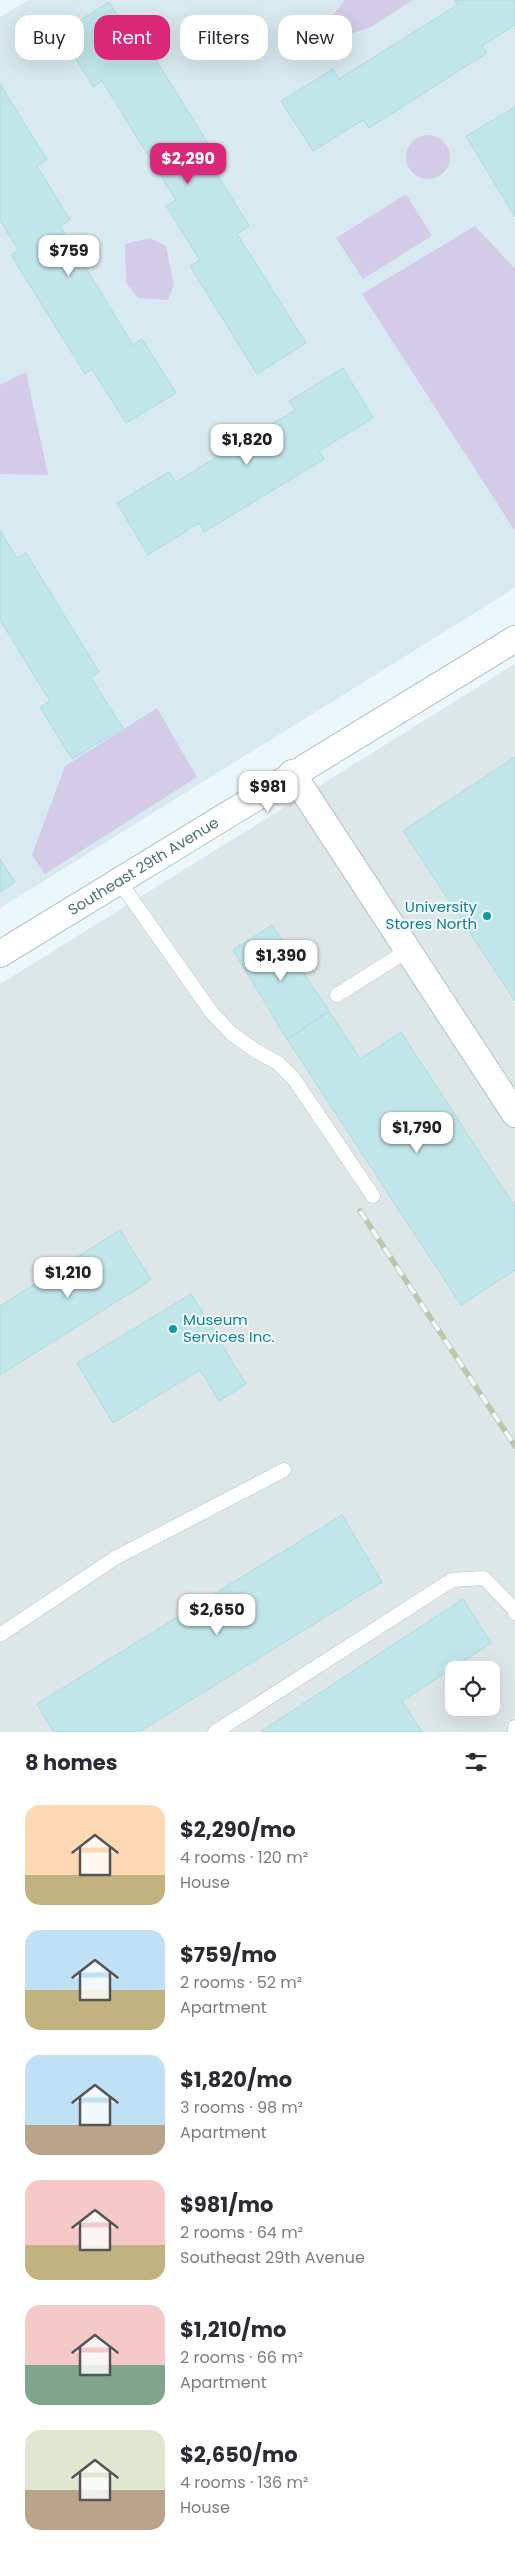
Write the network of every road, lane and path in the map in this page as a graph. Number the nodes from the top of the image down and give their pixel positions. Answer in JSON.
{"nodes":[{"id":1,"x":515,"y":638,"type":"edge"},
{"id":2,"x":292,"y":774,"type":"junction"},
{"id":3,"x":119,"y":882,"type":"junction"},
{"id":4,"x":408,"y":950,"type":"junction"},
{"id":5,"x":0,"y":954,"type":"edge"},
{"id":6,"x":337,"y":995,"type":"dead end"},
{"id":7,"x":515,"y":1114,"type":"edge"},
{"id":8,"x":373,"y":1196,"type":"dead end"},
{"id":9,"x":284,"y":1470,"type":"dead end"},
{"id":10,"x":515,"y":1613,"type":"edge"},
{"id":11,"x":0,"y":1635,"type":"edge"},
{"id":12,"x":515,"y":1727,"type":"edge"},
{"id":13,"x":215,"y":1732,"type":"edge"},
{"id":14,"x":514,"y":1732,"type":"edge"}],
"edges":[{"from":1,"to":2,"type":"street","name":"Southeast 29th Avenue"},
{"from":2,"to":3,"type":"street","name":"Southeast 29th Avenue"},
{"from":2,"to":4,"type":"street"},
{"from":3,"to":5,"type":"street","name":"Southeast 29th Avenue"},
{"from":3,"to":8,"type":"lane"},
{"from":4,"to":6,"type":"lane"},
{"from":4,"to":7,"type":"street"},
{"from":9,"to":11,"type":"lane"},
{"from":10,"to":13,"type":"lane"},
{"from":12,"to":14,"type":"lane"}]}
